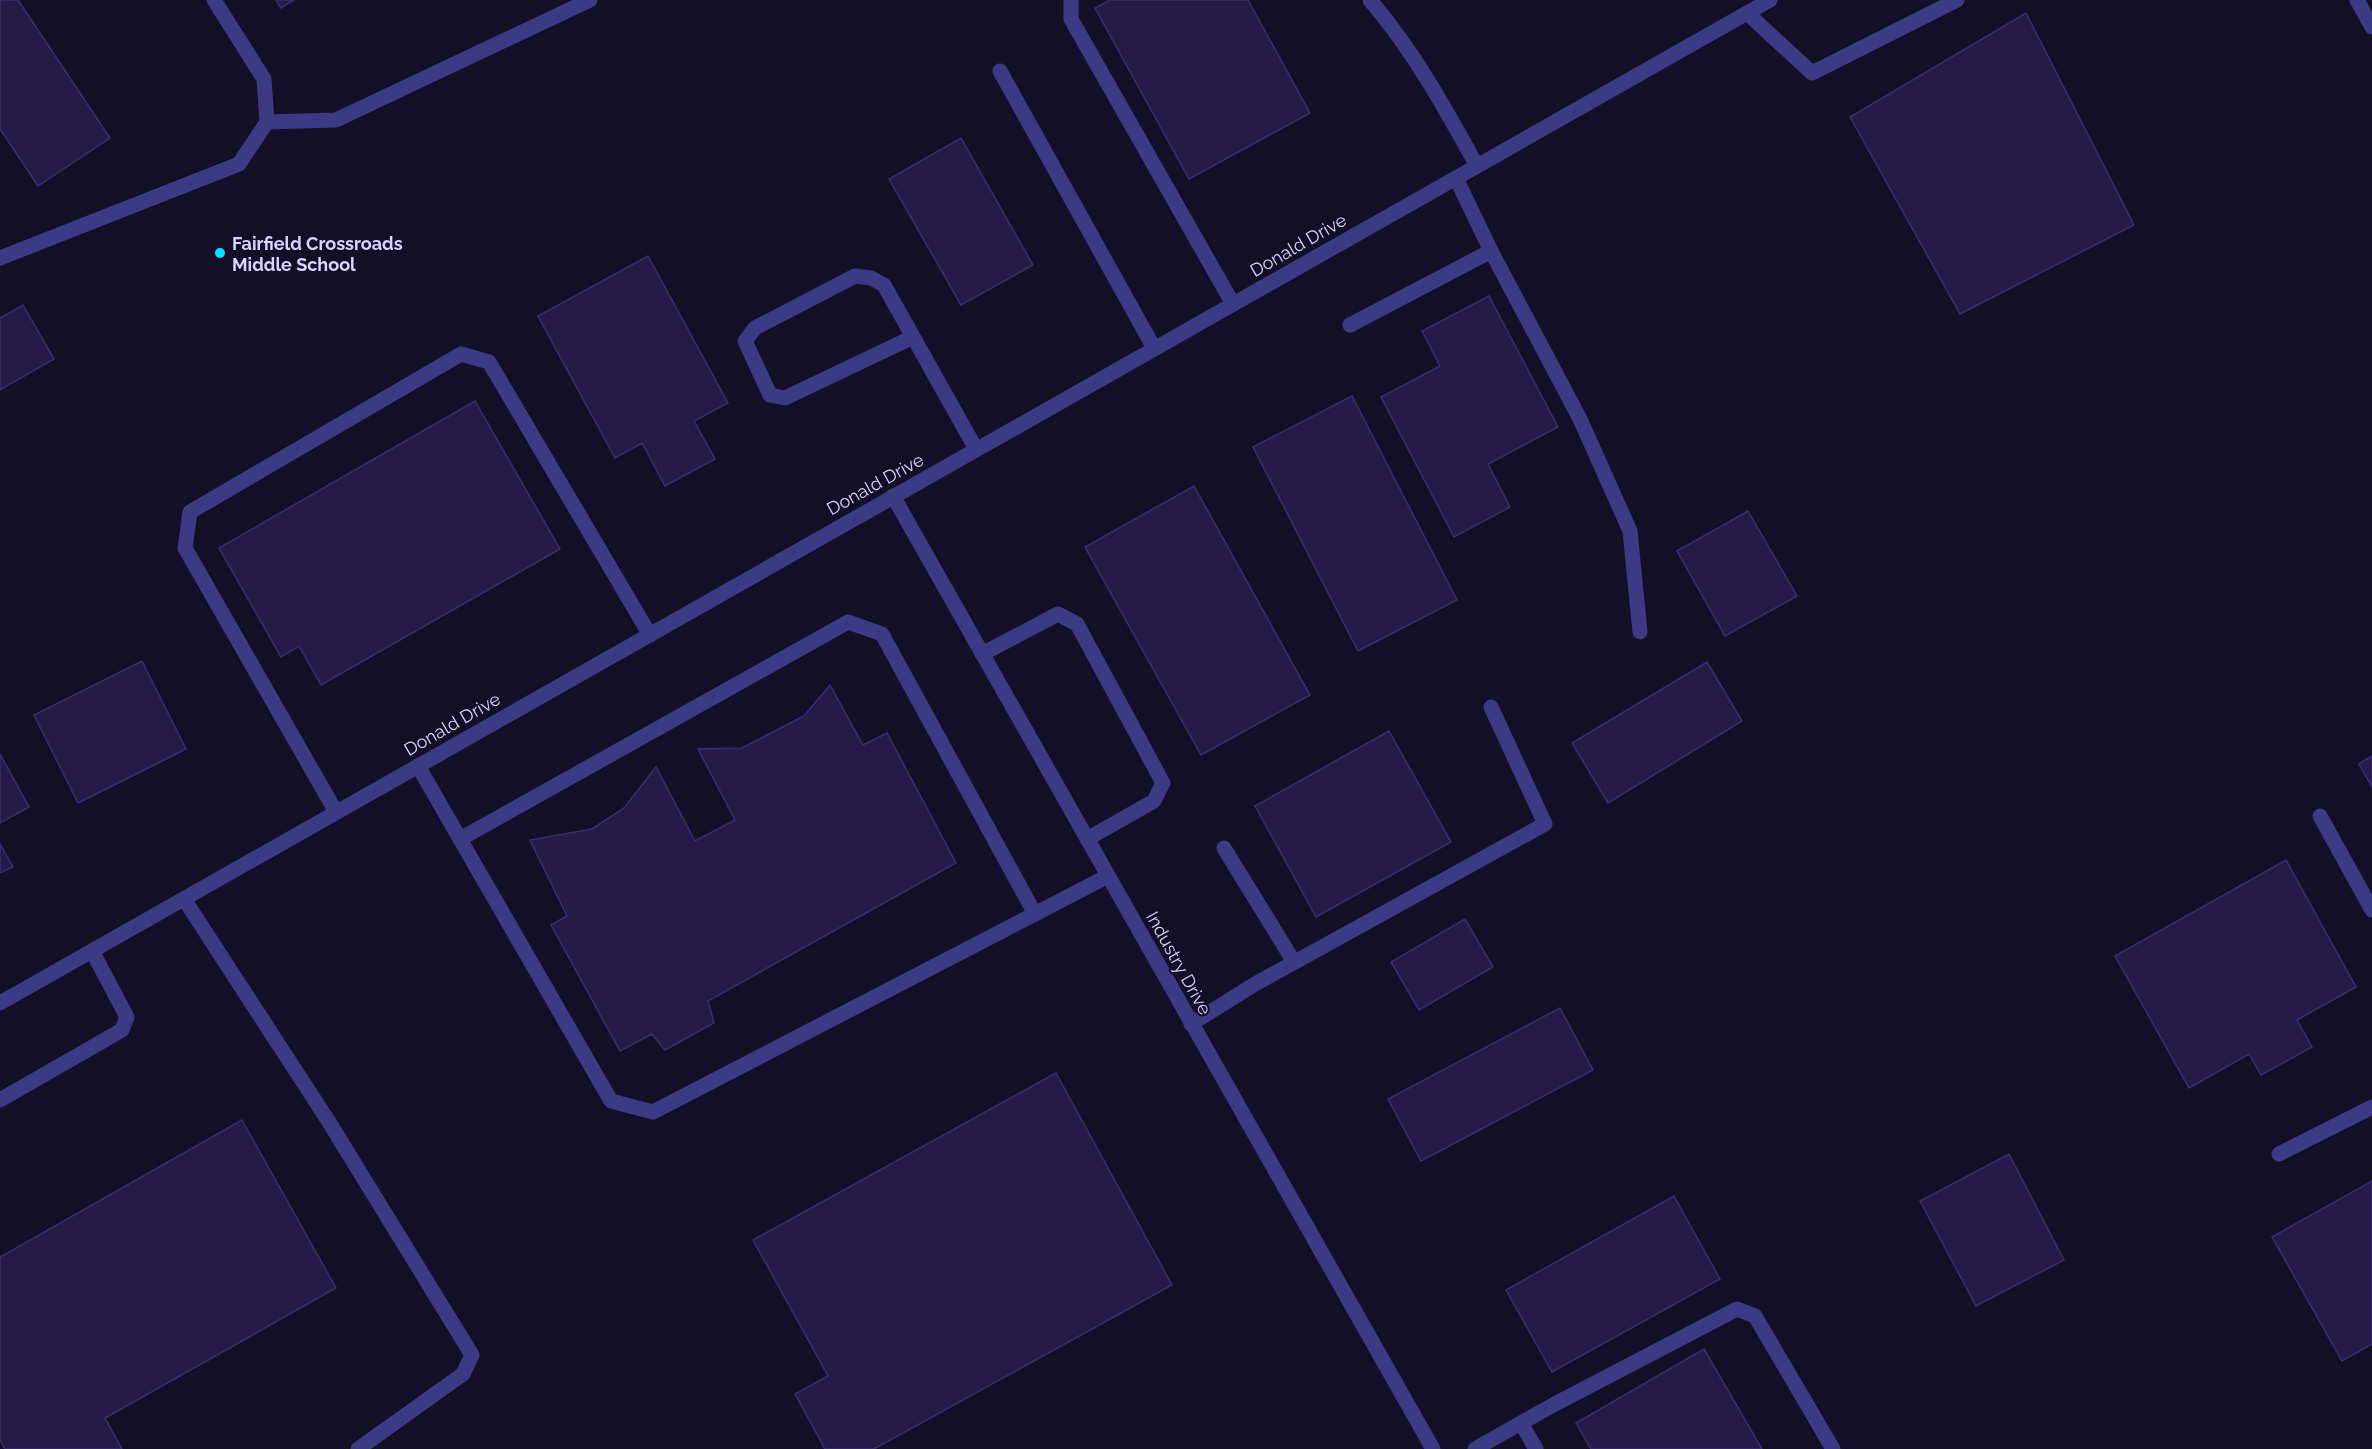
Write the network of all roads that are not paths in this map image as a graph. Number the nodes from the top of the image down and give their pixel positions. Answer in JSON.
{"nodes":[{"id":1,"x":214,"y":0,"type":"edge"},
{"id":2,"x":590,"y":0,"type":"edge"},
{"id":3,"x":1071,"y":0,"type":"edge"},
{"id":4,"x":1370,"y":0,"type":"edge"},
{"id":5,"x":1770,"y":0,"type":"edge"},
{"id":6,"x":1957,"y":0,"type":"edge"},
{"id":7,"x":2357,"y":0,"type":"edge"},
{"id":8,"x":1747,"y":13,"type":"junction"},
{"id":9,"x":2372,"y":27,"type":"edge"},
{"id":10,"x":1000,"y":70,"type":"dead end"},
{"id":11,"x":267,"y":122,"type":"junction"},
{"id":12,"x":1477,"y":166,"type":"junction"},
{"id":13,"x":1456,"y":178,"type":"junction"},
{"id":14,"x":1491,"y":251,"type":"junction"},
{"id":15,"x":0,"y":258,"type":"edge"},
{"id":16,"x":1233,"y":304,"type":"junction"},
{"id":17,"x":1350,"y":325,"type":"dead end"},
{"id":18,"x":913,"y":337,"type":"junction"},
{"id":19,"x":1154,"y":348,"type":"junction"},
{"id":20,"x":976,"y":449,"type":"junction"},
{"id":21,"x":893,"y":496,"type":"junction"},
{"id":22,"x":1640,"y":632,"type":"dead end"},
{"id":23,"x":650,"y":634,"type":"junction"},
{"id":24,"x":982,"y":654,"type":"junction"},
{"id":25,"x":1491,"y":707,"type":"dead end"},
{"id":26,"x":418,"y":766,"type":"junction"},
{"id":27,"x":336,"y":812,"type":"junction"},
{"id":28,"x":2320,"y":816,"type":"dead end"},
{"id":29,"x":460,"y":839,"type":"junction"},
{"id":30,"x":1087,"y":839,"type":"junction"},
{"id":31,"x":1224,"y":848,"type":"dead end"},
{"id":32,"x":1108,"y":876,"type":"junction"},
{"id":33,"x":184,"y":899,"type":"junction"},
{"id":34,"x":2372,"y":910,"type":"edge"},
{"id":35,"x":1035,"y":914,"type":"junction"},
{"id":36,"x":92,"y":951,"type":"junction"},
{"id":37,"x":1294,"y":962,"type":"junction"},
{"id":38,"x":0,"y":1003,"type":"edge"},
{"id":39,"x":1191,"y":1024,"type":"junction"},
{"id":40,"x":0,"y":1100,"type":"edge"},
{"id":41,"x":2372,"y":1107,"type":"edge"},
{"id":42,"x":2279,"y":1154,"type":"dead end"},
{"id":43,"x":1521,"y":1423,"type":"junction"},
{"id":44,"x":358,"y":1449,"type":"edge"},
{"id":45,"x":1433,"y":1449,"type":"edge"},
{"id":46,"x":1475,"y":1449,"type":"edge"},
{"id":47,"x":1536,"y":1449,"type":"edge"},
{"id":48,"x":1833,"y":1449,"type":"edge"}],
"edges":[{"from":1,"to":11,"type":"street"},
{"from":2,"to":11,"type":"street"},
{"from":3,"to":16,"type":"street"},
{"from":4,"to":12,"type":"street"},
{"from":5,"to":8,"type":"street","name":"Donald Drive"},
{"from":6,"to":8,"type":"street"},
{"from":7,"to":9,"type":"street"},
{"from":8,"to":12,"type":"street","name":"Donald Drive"},
{"from":10,"to":19,"type":"street"},
{"from":11,"to":15,"type":"street"},
{"from":12,"to":13,"type":"street","name":"Donald Drive"},
{"from":13,"to":14,"type":"street"},
{"from":13,"to":16,"type":"street","name":"Donald Drive"},
{"from":14,"to":17,"type":"street"},
{"from":14,"to":22,"type":"street"},
{"from":16,"to":19,"type":"street","name":"Donald Drive"},
{"from":18,"to":18,"type":"street"},
{"from":18,"to":20,"type":"street"},
{"from":19,"to":20,"type":"street","name":"Donald Drive"},
{"from":20,"to":21,"type":"street","name":"Donald Drive"},
{"from":21,"to":23,"type":"street","name":"Donald Drive"},
{"from":21,"to":24,"type":"street","name":"Industry Drive"},
{"from":23,"to":26,"type":"street","name":"Donald Drive"},
{"from":23,"to":27,"type":"street"},
{"from":24,"to":30,"type":"street","name":"Industry Drive"},
{"from":24,"to":30,"type":"street"},
{"from":25,"to":37,"type":"street"},
{"from":26,"to":27,"type":"street","name":"Donald Drive"},
{"from":26,"to":29,"type":"street"},
{"from":27,"to":33,"type":"street","name":"Donald Drive"},
{"from":28,"to":34,"type":"street"},
{"from":29,"to":35,"type":"street"},
{"from":29,"to":35,"type":"street"},
{"from":30,"to":32,"type":"street","name":"Industry Drive"},
{"from":31,"to":37,"type":"street"},
{"from":32,"to":35,"type":"street"},
{"from":32,"to":39,"type":"street","name":"Industry Drive"},
{"from":33,"to":36,"type":"street","name":"Donald Drive"},
{"from":33,"to":44,"type":"street"},
{"from":36,"to":38,"type":"street","name":"Donald Drive"},
{"from":36,"to":40,"type":"street"},
{"from":37,"to":39,"type":"street"},
{"from":39,"to":45,"type":"street","name":"Industry Drive"},
{"from":41,"to":42,"type":"street"},
{"from":43,"to":46,"type":"street"},
{"from":43,"to":47,"type":"street"},
{"from":43,"to":48,"type":"street"}]}
